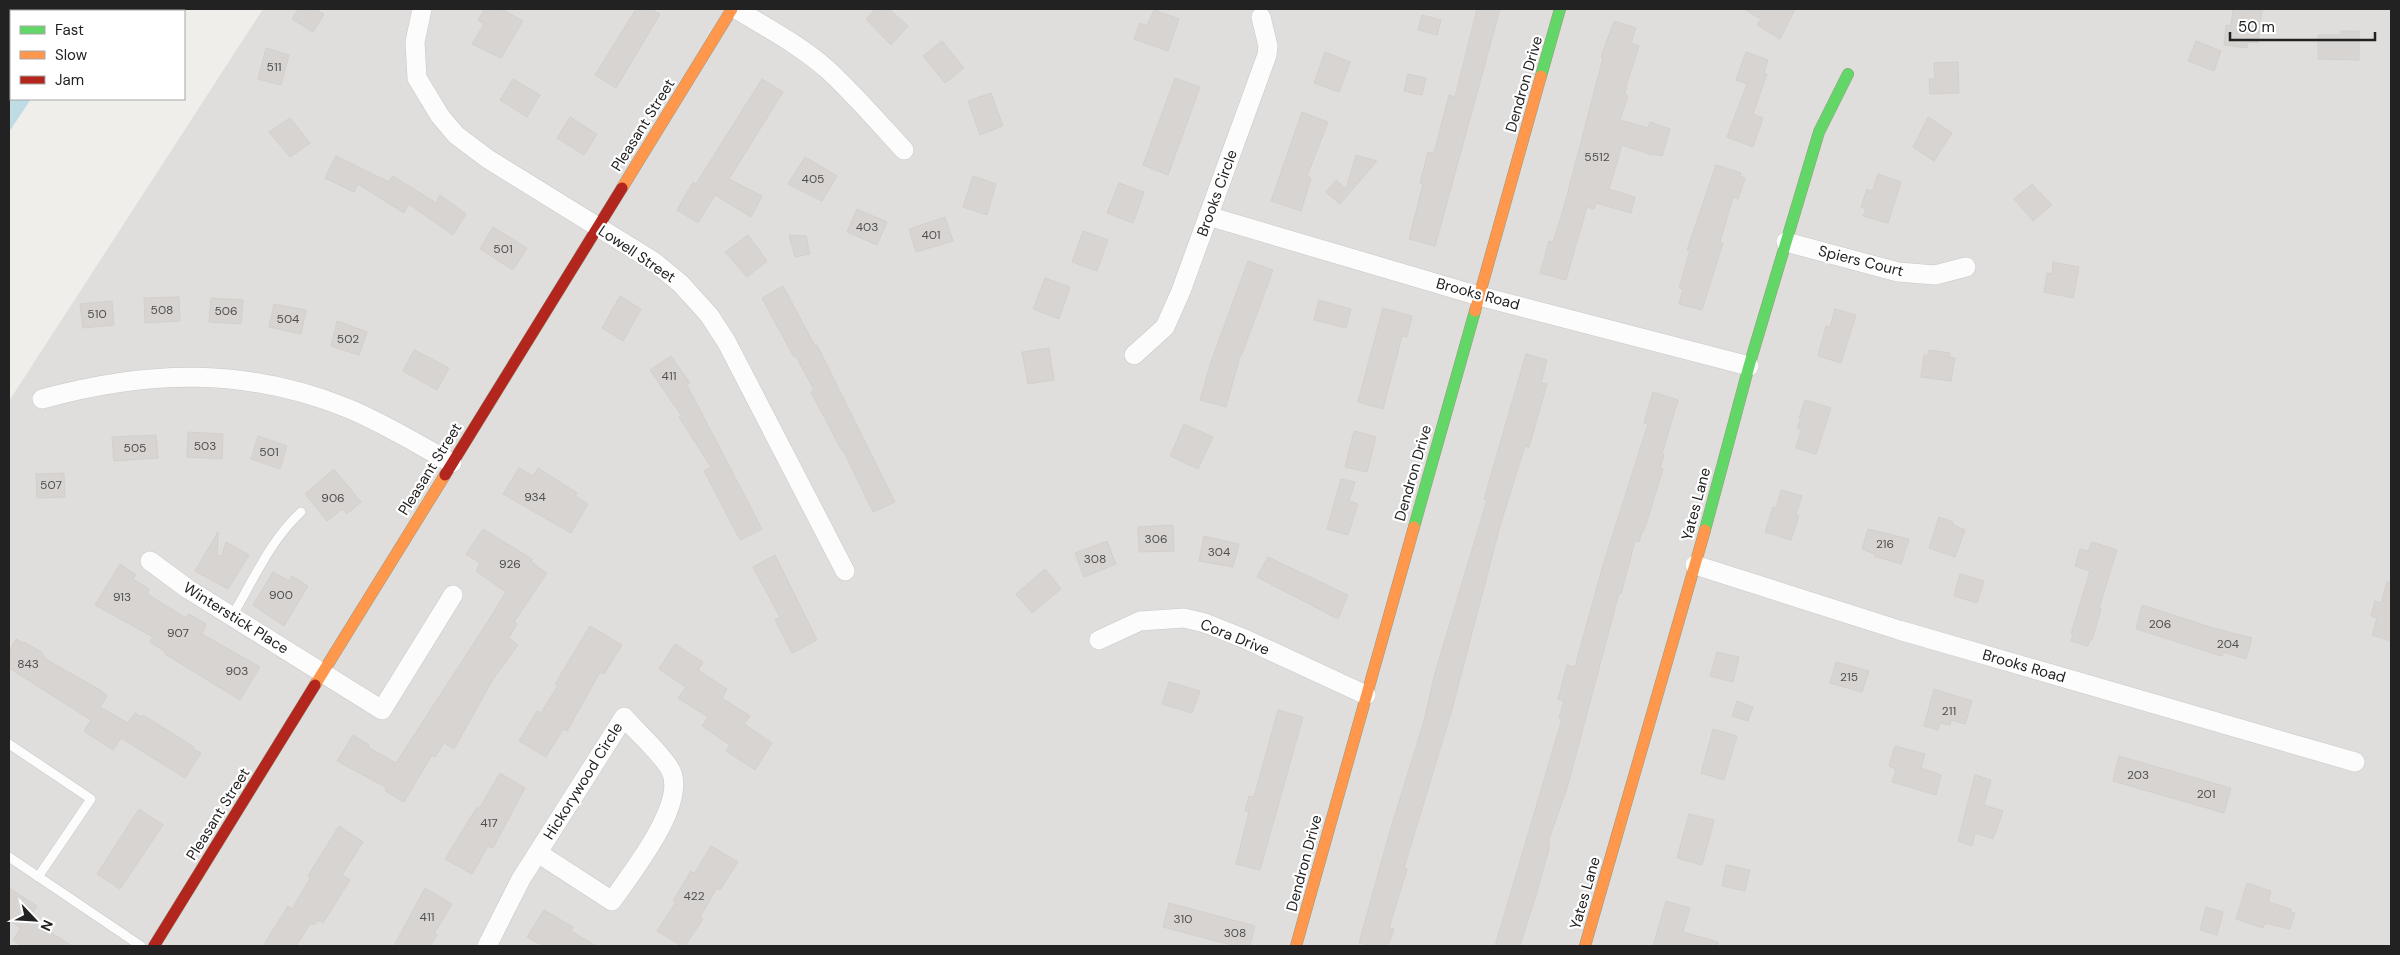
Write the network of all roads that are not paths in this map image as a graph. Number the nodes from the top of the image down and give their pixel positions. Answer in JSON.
{"nodes":[{"id":1,"x":422,"y":9,"type":"edge"},
{"id":2,"x":734,"y":9,"type":"edge"},
{"id":3,"x":1560,"y":9,"type":"edge"},
{"id":4,"x":1261,"y":17,"type":"dead end"},
{"id":5,"x":1848,"y":74,"type":"dead end"},
{"id":6,"x":904,"y":150,"type":"dead end"},
{"id":7,"x":1208,"y":216,"type":"junction"},
{"id":8,"x":598,"y":227,"type":"junction"},
{"id":9,"x":1786,"y":242,"type":"junction"},
{"id":10,"x":1966,"y":267,"type":"dead end"},
{"id":11,"x":1479,"y":296,"type":"junction"},
{"id":12,"x":1134,"y":354,"type":"dead end"},
{"id":13,"x":1749,"y":366,"type":"junction"},
{"id":14,"x":42,"y":398,"type":"dead end"},
{"id":15,"x":452,"y":462,"type":"junction"},
{"id":16,"x":301,"y":512,"type":"dead end"},
{"id":17,"x":150,"y":561,"type":"dead end"},
{"id":18,"x":1695,"y":566,"type":"junction"},
{"id":19,"x":845,"y":571,"type":"dead end"},
{"id":20,"x":453,"y":595,"type":"dead end"},
{"id":21,"x":232,"y":616,"type":"junction"},
{"id":22,"x":1098,"y":640,"type":"dead end"},
{"id":23,"x":323,"y":672,"type":"junction"},
{"id":24,"x":1366,"y":695,"type":"junction"},
{"id":25,"x":9,"y":744,"type":"edge"},
{"id":26,"x":2355,"y":762,"type":"dead end"},
{"id":27,"x":538,"y":853,"type":"junction"},
{"id":28,"x":9,"y":857,"type":"edge"},
{"id":29,"x":38,"y":877,"type":"junction"},
{"id":30,"x":141,"y":946,"type":"edge"},
{"id":31,"x":154,"y":946,"type":"edge"},
{"id":32,"x":487,"y":946,"type":"edge"},
{"id":33,"x":1296,"y":946,"type":"edge"},
{"id":34,"x":1585,"y":946,"type":"edge"}],
"edges":[{"from":1,"to":8,"type":"street","name":"Lowell Street"},
{"from":2,"to":6,"type":"street"},
{"from":2,"to":8,"type":"street","name":"Pleasant Street"},
{"from":3,"to":11,"type":"street","name":"Dendron Drive"},
{"from":4,"to":7,"type":"street","name":"Brooks Circle"},
{"from":5,"to":9,"type":"street","name":"Yates Lane"},
{"from":7,"to":11,"type":"street","name":"Brooks Road"},
{"from":7,"to":12,"type":"street","name":"Brooks Circle"},
{"from":8,"to":15,"type":"street","name":"Pleasant Street"},
{"from":8,"to":19,"type":"street","name":"Lowell Street"},
{"from":9,"to":10,"type":"street","name":"Spiers Court"},
{"from":9,"to":13,"type":"street","name":"Yates Lane"},
{"from":11,"to":13,"type":"street","name":"Brooks Road"},
{"from":11,"to":24,"type":"street","name":"Dendron Drive"},
{"from":13,"to":18,"type":"street","name":"Yates Lane"},
{"from":14,"to":15,"type":"street"},
{"from":15,"to":23,"type":"street","name":"Pleasant Street"},
{"from":16,"to":21,"type":"lane"},
{"from":17,"to":21,"type":"street","name":"Winterstick Place"},
{"from":18,"to":26,"type":"street","name":"Brooks Road"},
{"from":18,"to":34,"type":"street","name":"Yates Lane"},
{"from":20,"to":23,"type":"street","name":"Winterstick Place"},
{"from":21,"to":23,"type":"street","name":"Winterstick Place"},
{"from":22,"to":24,"type":"street","name":"Cora Drive"},
{"from":23,"to":31,"type":"street","name":"Pleasant Street"},
{"from":24,"to":33,"type":"street","name":"Dendron Drive"},
{"from":25,"to":29,"type":"lane"},
{"from":27,"to":27,"type":"street","name":"Hickorywood Circle"},
{"from":27,"to":32,"type":"street","name":"Hickorywood Circle"},
{"from":28,"to":29,"type":"lane"},
{"from":29,"to":30,"type":"lane"}]}
